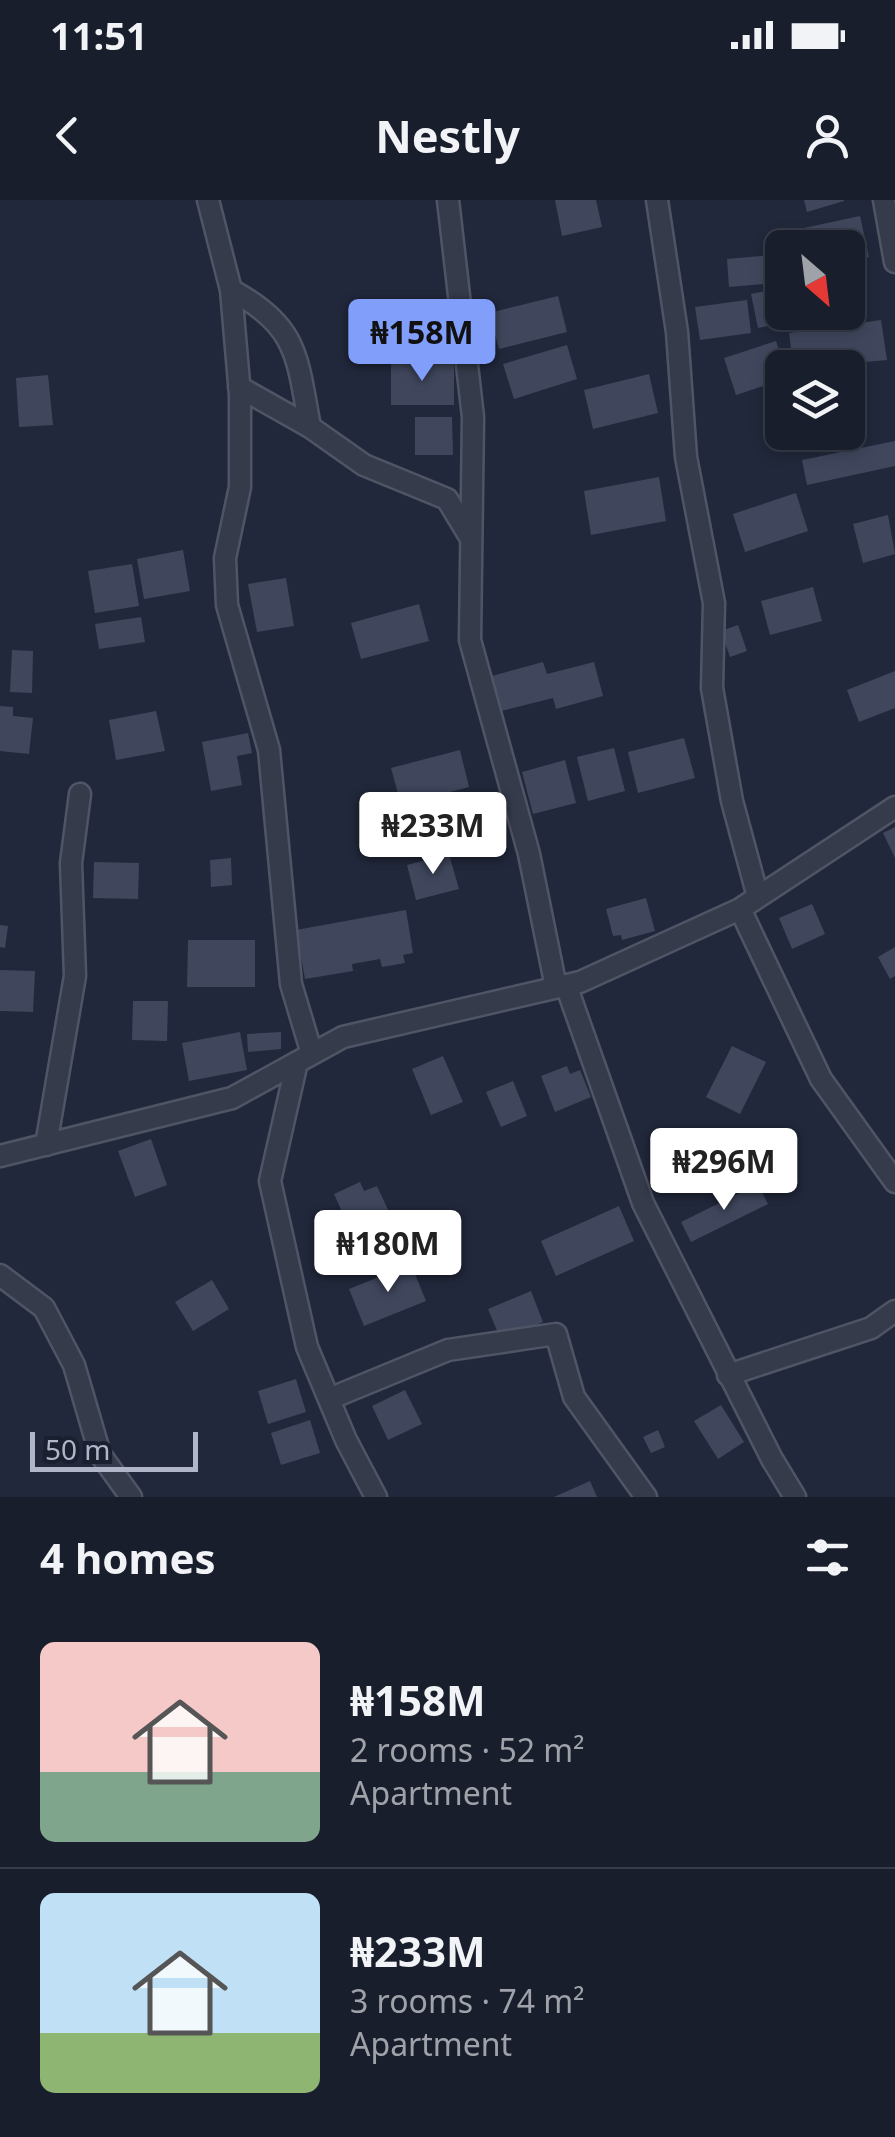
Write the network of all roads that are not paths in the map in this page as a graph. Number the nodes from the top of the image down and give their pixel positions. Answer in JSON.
{"nodes":[{"id":1,"x":208,"y":200,"type":"edge"},
{"id":2,"x":448,"y":200,"type":"edge"},
{"id":3,"x":658,"y":200,"type":"edge"},
{"id":4,"x":884,"y":200,"type":"edge"},
{"id":5,"x":895,"y":262,"type":"edge"},
{"id":6,"x":231,"y":290,"type":"junction"},
{"id":7,"x":239,"y":387,"type":"junction"},
{"id":8,"x":310,"y":427,"type":"junction"},
{"id":9,"x":470,"y":539,"type":"junction"},
{"id":10,"x":80,"y":794,"type":"dead end"},
{"id":11,"x":895,"y":807,"type":"edge"},
{"id":12,"x":758,"y":897,"type":"junction"},
{"id":13,"x":740,"y":910,"type":"junction"},
{"id":14,"x":561,"y":986,"type":"junction"},
{"id":15,"x":304,"y":1058,"type":"junction"},
{"id":16,"x":46,"y":1145,"type":"junction"},
{"id":17,"x":0,"y":1156,"type":"edge"},
{"id":18,"x":893,"y":1176,"type":"edge"},
{"id":19,"x":0,"y":1275,"type":"edge"},
{"id":20,"x":895,"y":1311,"type":"edge"},
{"id":21,"x":728,"y":1375,"type":"junction"},
{"id":22,"x":329,"y":1399,"type":"junction"},
{"id":23,"x":371,"y":1496,"type":"edge"},
{"id":24,"x":131,"y":1497,"type":"edge"},
{"id":25,"x":646,"y":1497,"type":"edge"},
{"id":26,"x":796,"y":1497,"type":"edge"}],
"edges":[{"from":1,"to":6,"type":"street"},
{"from":2,"to":9,"type":"street"},
{"from":3,"to":12,"type":"street"},
{"from":4,"to":5,"type":"street"},
{"from":6,"to":7,"type":"street"},
{"from":6,"to":8,"type":"street"},
{"from":7,"to":8,"type":"street"},
{"from":7,"to":15,"type":"street"},
{"from":8,"to":9,"type":"street"},
{"from":9,"to":14,"type":"street"},
{"from":10,"to":16,"type":"street"},
{"from":11,"to":12,"type":"street"},
{"from":12,"to":13,"type":"street"},
{"from":13,"to":14,"type":"street"},
{"from":13,"to":18,"type":"street"},
{"from":14,"to":15,"type":"street"},
{"from":14,"to":21,"type":"street"},
{"from":15,"to":16,"type":"street"},
{"from":15,"to":22,"type":"street"},
{"from":16,"to":17,"type":"street"},
{"from":19,"to":24,"type":"street"},
{"from":20,"to":21,"type":"street"},
{"from":21,"to":26,"type":"street"},
{"from":22,"to":23,"type":"street"},
{"from":22,"to":25,"type":"street"}]}
